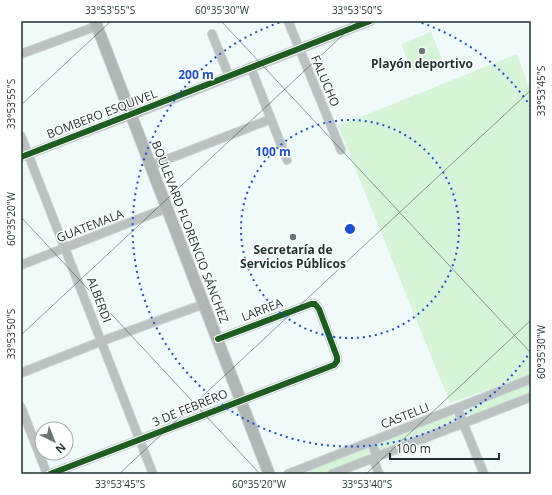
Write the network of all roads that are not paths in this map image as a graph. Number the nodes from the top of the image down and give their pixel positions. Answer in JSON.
{"nodes":[{"id":1,"x":288,"y":21,"type":"edge"},
{"id":2,"x":370,"y":21,"type":"edge"},
{"id":3,"x":96,"y":23,"type":"edge"},
{"id":4,"x":212,"y":34,"type":"dead end"},
{"id":5,"x":299,"y":49,"type":"junction"},
{"id":6,"x":21,"y":54,"type":"edge"},
{"id":7,"x":251,"y":68,"type":"junction"},
{"id":8,"x":229,"y":76,"type":"junction"},
{"id":9,"x":131,"y":115,"type":"junction"},
{"id":10,"x":271,"y":119,"type":"junction"},
{"id":11,"x":21,"y":136,"type":"edge"},
{"id":12,"x":341,"y":150,"type":"dead end"},
{"id":13,"x":24,"y":155,"type":"edge"},
{"id":14,"x":287,"y":160,"type":"dead end"},
{"id":15,"x":150,"y":166,"type":"junction"},
{"id":16,"x":167,"y":208,"type":"junction"},
{"id":17,"x":65,"y":248,"type":"junction"},
{"id":18,"x":21,"y":266,"type":"edge"},
{"id":19,"x":204,"y":304,"type":"junction"},
{"id":20,"x":218,"y":339,"type":"junction"},
{"id":21,"x":102,"y":341,"type":"junction"},
{"id":22,"x":337,"y":361,"type":"joint"},
{"id":23,"x":21,"y":373,"type":"edge"},
{"id":24,"x":531,"y":379,"type":"edge"},
{"id":25,"x":531,"y":397,"type":"edge"},
{"id":26,"x":240,"y":400,"type":"junction"},
{"id":27,"x":21,"y":407,"type":"edge"},
{"id":28,"x":457,"y":408,"type":"junction"},
{"id":29,"x":463,"y":423,"type":"junction"},
{"id":30,"x":140,"y":439,"type":"junction"},
{"id":31,"x":371,"y":442,"type":"junction"},
{"id":32,"x":375,"y":457,"type":"junction"},
{"id":33,"x":48,"y":474,"type":"edge"},
{"id":34,"x":153,"y":474,"type":"edge"},
{"id":35,"x":269,"y":474,"type":"edge"},
{"id":36,"x":288,"y":474,"type":"edge"},
{"id":37,"x":332,"y":474,"type":"edge"},
{"id":38,"x":379,"y":474,"type":"edge"},
{"id":39,"x":484,"y":474,"type":"edge"}],
"edges":[{"from":1,"to":5,"type":"street","name":"FALUCHO"},
{"from":2,"to":5,"type":"street","name":"BOMBERO ESQUIVEL"},
{"from":3,"to":6,"type":"street"},
{"from":3,"to":9,"type":"main road","name":"BOULEVARD FLORENCIO SÁNCHEZ"},
{"from":4,"to":8,"type":"street"},
{"from":5,"to":7,"type":"street","name":"BOMBERO ESQUIVEL"},
{"from":5,"to":12,"type":"street","name":"FALUCHO"},
{"from":7,"to":8,"type":"street","name":"BOMBERO ESQUIVEL"},
{"from":7,"to":10,"type":"street"},
{"from":8,"to":9,"type":"street","name":"BOMBERO ESQUIVEL"},
{"from":9,"to":13,"type":"street","name":"BOMBERO ESQUIVEL"},
{"from":9,"to":15,"type":"main road","name":"BOULEVARD FLORENCIO SÁNCHEZ"},
{"from":10,"to":14,"type":"street"},
{"from":10,"to":15,"type":"street"},
{"from":11,"to":13,"type":"street","name":"ALBERDI"},
{"from":13,"to":17,"type":"street","name":"ALBERDI"},
{"from":15,"to":16,"type":"main road","name":"BOULEVARD FLORENCIO SÁNCHEZ"},
{"from":16,"to":17,"type":"street","name":"GUATEMALA"},
{"from":16,"to":19,"type":"main road","name":"BOULEVARD FLORENCIO SÁNCHEZ"},
{"from":17,"to":18,"type":"street","name":"GUATEMALA"},
{"from":17,"to":21,"type":"street","name":"ALBERDI"},
{"from":19,"to":20,"type":"main road","name":"BOULEVARD FLORENCIO SÁNCHEZ"},
{"from":19,"to":21,"type":"street"},
{"from":20,"to":22,"type":"street","name":"LARREA"},
{"from":20,"to":26,"type":"main road","name":"BOULEVARD FLORENCIO SÁNCHEZ"},
{"from":21,"to":23,"type":"street"},
{"from":21,"to":30,"type":"street","name":"ALBERDI"},
{"from":22,"to":26,"type":"street","name":"3 DE FEBRERO"},
{"from":24,"to":28,"type":"street","name":"CASTELLI"},
{"from":25,"to":29,"type":"street"},
{"from":26,"to":30,"type":"street","name":"3 DE FEBRERO"},
{"from":26,"to":35,"type":"main road","name":"BOULEVARD FLORENCIO SÁNCHEZ"},
{"from":27,"to":33,"type":"street"},
{"from":28,"to":29,"type":"street"},
{"from":28,"to":31,"type":"street","name":"CASTELLI"},
{"from":29,"to":32,"type":"street"},
{"from":29,"to":39,"type":"street"},
{"from":30,"to":33,"type":"street","name":"3 DE FEBRERO"},
{"from":30,"to":34,"type":"street","name":"ALBERDI"},
{"from":31,"to":32,"type":"street"},
{"from":31,"to":36,"type":"street","name":"CASTELLI"},
{"from":32,"to":37,"type":"street"},
{"from":32,"to":38,"type":"street"}]}
